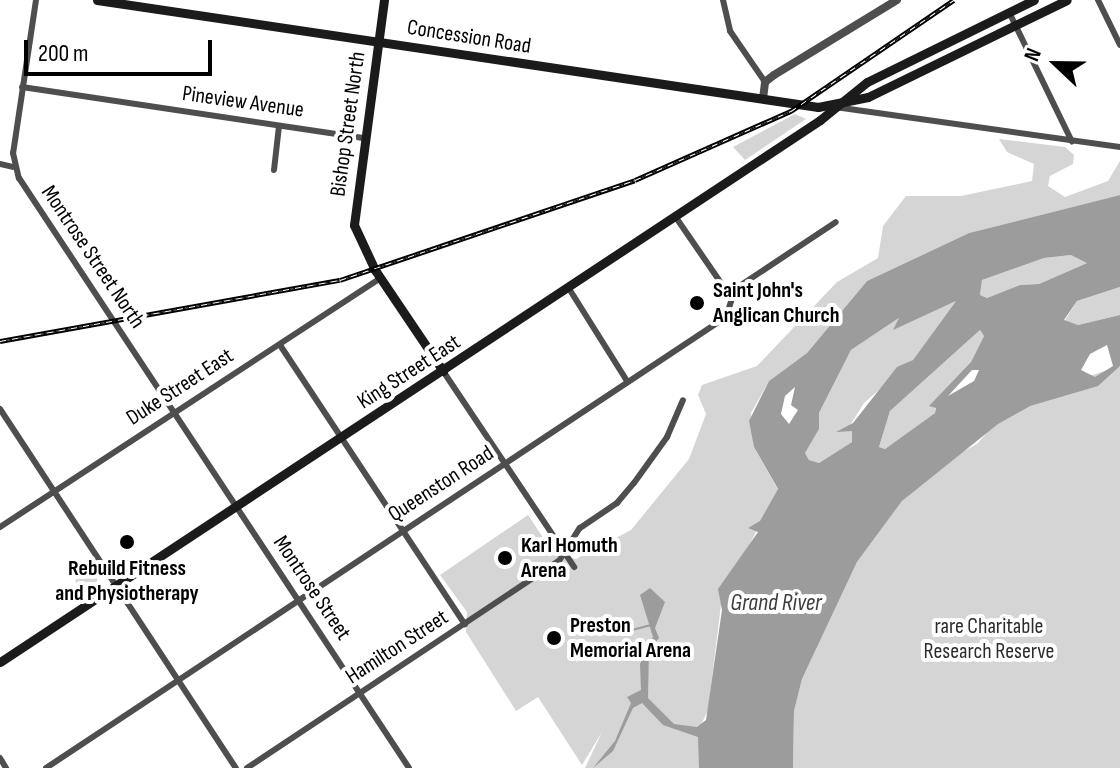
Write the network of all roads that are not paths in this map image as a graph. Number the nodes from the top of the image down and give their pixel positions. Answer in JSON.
{"nodes":[{"id":1,"x":36,"y":0,"type":"edge"},
{"id":2,"x":97,"y":0,"type":"edge"},
{"id":3,"x":384,"y":0,"type":"edge"},
{"id":4,"x":723,"y":0,"type":"edge"},
{"id":5,"x":897,"y":0,"type":"edge"},
{"id":6,"x":1034,"y":0,"type":"edge"},
{"id":7,"x":1067,"y":0,"type":"edge"},
{"id":8,"x":1098,"y":0,"type":"edge"},
{"id":9,"x":1009,"y":12,"type":"junction"},
{"id":10,"x":1016,"y":24,"type":"junction"},
{"id":11,"x":378,"y":42,"type":"junction"},
{"id":12,"x":1120,"y":45,"type":"edge"},
{"id":13,"x":921,"y":56,"type":"junction"},
{"id":14,"x":927,"y":67,"type":"junction"},
{"id":15,"x":765,"y":82,"type":"junction"},
{"id":16,"x":22,"y":87,"type":"junction"},
{"id":17,"x":868,"y":97,"type":"junction"},
{"id":18,"x":763,"y":99,"type":"junction"},
{"id":19,"x":835,"y":107,"type":"junction"},
{"id":20,"x":875,"y":113,"type":"junction"},
{"id":21,"x":279,"y":126,"type":"junction"},
{"id":22,"x":363,"y":138,"type":"junction"},
{"id":23,"x":1072,"y":142,"type":"junction"},
{"id":24,"x":1120,"y":147,"type":"edge"},
{"id":25,"x":0,"y":164,"type":"edge"},
{"id":26,"x":13,"y":167,"type":"junction"},
{"id":27,"x":274,"y":170,"type":"dead end"},
{"id":28,"x":675,"y":216,"type":"junction"},
{"id":29,"x":836,"y":222,"type":"dead end"},
{"id":30,"x":380,"y":278,"type":"junction"},
{"id":31,"x":568,"y":287,"type":"junction"},
{"id":32,"x":729,"y":293,"type":"junction"},
{"id":33,"x":280,"y":345,"type":"junction"},
{"id":34,"x":443,"y":371,"type":"junction"},
{"id":35,"x":627,"y":381,"type":"junction"},
{"id":36,"x":683,"y":400,"type":"dead end"},
{"id":37,"x":0,"y":409,"type":"edge"},
{"id":38,"x":174,"y":413,"type":"junction"},
{"id":39,"x":342,"y":437,"type":"junction"},
{"id":40,"x":504,"y":464,"type":"junction"},
{"id":41,"x":53,"y":492,"type":"junction"},
{"id":42,"x":236,"y":508,"type":"junction"},
{"id":43,"x":0,"y":527,"type":"edge"},
{"id":44,"x":402,"y":530,"type":"junction"},
{"id":45,"x":564,"y":553,"type":"junction"},
{"id":46,"x":574,"y":567,"type":"dead end"},
{"id":47,"x":116,"y":587,"type":"junction"},
{"id":48,"x":297,"y":599,"type":"junction"},
{"id":49,"x":465,"y":624,"type":"junction"},
{"id":50,"x":0,"y":662,"type":"edge"},
{"id":51,"x":177,"y":680,"type":"junction"},
{"id":52,"x":360,"y":693,"type":"junction"},
{"id":53,"x":1,"y":760,"type":"edge"},
{"id":54,"x":6,"y":768,"type":"edge"},
{"id":55,"x":46,"y":768,"type":"edge"},
{"id":56,"x":236,"y":768,"type":"edge"},
{"id":57,"x":247,"y":768,"type":"edge"},
{"id":58,"x":409,"y":768,"type":"edge"}],
"edges":[{"from":1,"to":16,"type":"street"},
{"from":2,"to":11,"type":"main road","name":"Concession Road"},
{"from":3,"to":11,"type":"main road","name":"Bishop Street North"},
{"from":4,"to":15,"type":"street"},
{"from":5,"to":15,"type":"street"},
{"from":6,"to":9,"type":"main road"},
{"from":7,"to":10,"type":"main road"},
{"from":8,"to":12,"type":"street"},
{"from":9,"to":10,"type":"street"},
{"from":9,"to":13,"type":"main road"},
{"from":10,"to":14,"type":"main road"},
{"from":10,"to":23,"type":"street"},
{"from":11,"to":18,"type":"main road","name":"Concession Road"},
{"from":11,"to":22,"type":"main road","name":"Bishop Street North"},
{"from":13,"to":14,"type":"main road"},
{"from":13,"to":19,"type":"main road"},
{"from":14,"to":17,"type":"main road"},
{"from":15,"to":18,"type":"street"},
{"from":16,"to":21,"type":"street","name":"Pineview Avenue"},
{"from":16,"to":26,"type":"street"},
{"from":17,"to":19,"type":"main road"},
{"from":17,"to":20,"type":"street"},
{"from":18,"to":19,"type":"main road","name":"Concession Road"},
{"from":19,"to":20,"type":"street"},
{"from":19,"to":28,"type":"main road","name":"King Street East"},
{"from":20,"to":23,"type":"street"},
{"from":21,"to":22,"type":"street","name":"Pineview Avenue"},
{"from":21,"to":27,"type":"street"},
{"from":22,"to":30,"type":"main road","name":"Bishop Street North"},
{"from":23,"to":24,"type":"street"},
{"from":25,"to":26,"type":"street"},
{"from":26,"to":38,"type":"street","name":"Montrose Street North"},
{"from":28,"to":31,"type":"main road","name":"King Street East"},
{"from":28,"to":32,"type":"street"},
{"from":29,"to":32,"type":"street"},
{"from":30,"to":33,"type":"street","name":"Duke Street East"},
{"from":30,"to":34,"type":"main road","name":"Bishop Street North"},
{"from":31,"to":34,"type":"main road","name":"King Street East"},
{"from":31,"to":35,"type":"street"},
{"from":32,"to":35,"type":"street","name":"Queenston Road"},
{"from":33,"to":38,"type":"street","name":"Duke Street East"},
{"from":33,"to":39,"type":"street"},
{"from":34,"to":39,"type":"main road","name":"King Street East"},
{"from":34,"to":40,"type":"street"},
{"from":35,"to":40,"type":"street","name":"Queenston Road"},
{"from":36,"to":45,"type":"street","name":"Hamilton Street"},
{"from":37,"to":41,"type":"street"},
{"from":38,"to":41,"type":"street","name":"Duke Street East"},
{"from":38,"to":42,"type":"street","name":"Montrose Street North"},
{"from":39,"to":42,"type":"main road","name":"King Street East"},
{"from":39,"to":44,"type":"street"},
{"from":40,"to":44,"type":"street","name":"Queenston Road"},
{"from":40,"to":45,"type":"street"},
{"from":41,"to":43,"type":"street","name":"Duke Street East"},
{"from":41,"to":47,"type":"street"},
{"from":42,"to":47,"type":"main road","name":"King Street East"},
{"from":42,"to":48,"type":"street","name":"Montrose Street"},
{"from":44,"to":48,"type":"street","name":"Queenston Road"},
{"from":44,"to":49,"type":"street"},
{"from":45,"to":46,"type":"street"},
{"from":45,"to":49,"type":"street","name":"Hamilton Street"},
{"from":47,"to":50,"type":"main road","name":"King Street East"},
{"from":47,"to":51,"type":"street"},
{"from":48,"to":51,"type":"street","name":"Queenston Road"},
{"from":48,"to":52,"type":"street","name":"Montrose Street"},
{"from":49,"to":52,"type":"street","name":"Hamilton Street"},
{"from":51,"to":55,"type":"street","name":"Queenston Road"},
{"from":51,"to":56,"type":"street"},
{"from":52,"to":57,"type":"street","name":"Hamilton Street"},
{"from":52,"to":58,"type":"street","name":"Montrose Street"},
{"from":53,"to":54,"type":"street"}]}
